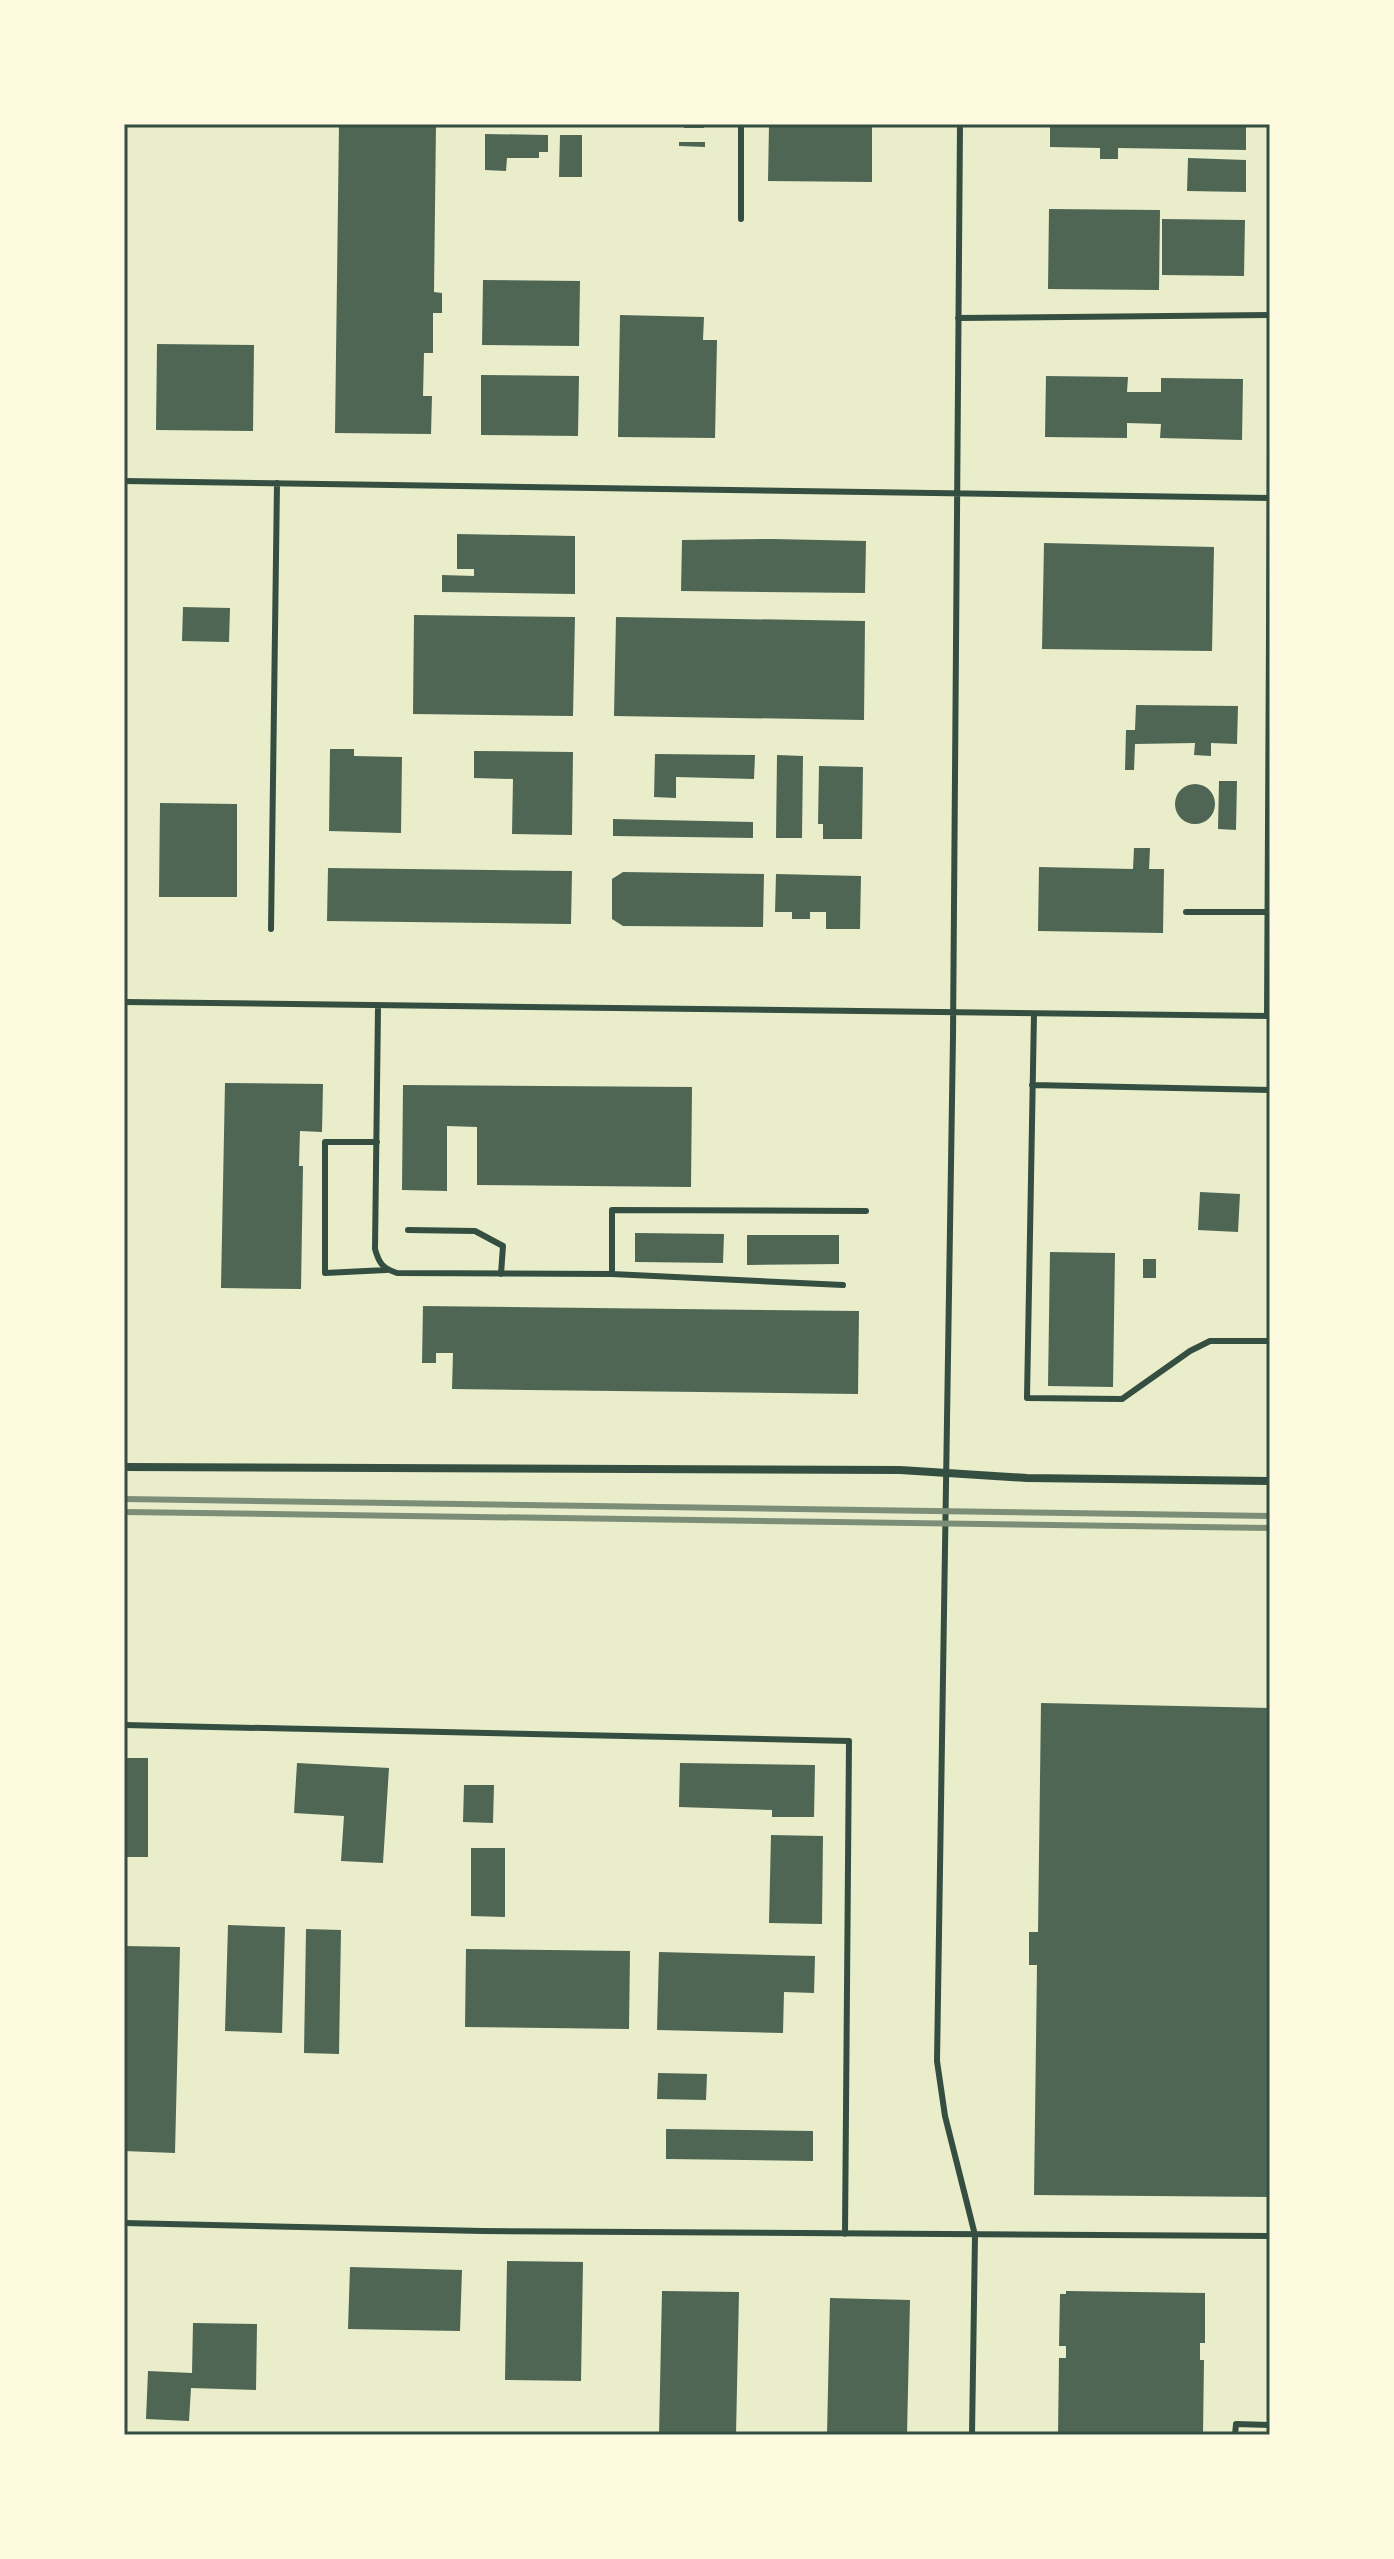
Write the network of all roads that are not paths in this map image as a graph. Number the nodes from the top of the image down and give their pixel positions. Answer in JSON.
{"nodes":[{"id":1,"x":741,"y":124,"type":"edge"},
{"id":2,"x":960,"y":124,"type":"edge"},
{"id":3,"x":741,"y":219,"type":"dead end"},
{"id":4,"x":1270,"y":315,"type":"edge"},
{"id":5,"x":958,"y":318,"type":"junction"},
{"id":6,"x":1270,"y":446,"type":"edge"},
{"id":7,"x":124,"y":481,"type":"edge"},
{"id":8,"x":277,"y":483,"type":"junction"},
{"id":9,"x":957,"y":492,"type":"junction"},
{"id":10,"x":1269,"y":498,"type":"edge"},
{"id":11,"x":1186,"y":912,"type":"dead end"},
{"id":12,"x":1267,"y":912,"type":"junction"},
{"id":13,"x":271,"y":929,"type":"dead end"},
{"id":14,"x":124,"y":1002,"type":"edge"},
{"id":15,"x":378,"y":1007,"type":"junction"},
{"id":16,"x":953,"y":1013,"type":"junction"},
{"id":17,"x":1034,"y":1014,"type":"junction"},
{"id":18,"x":1268,"y":1016,"type":"edge"},
{"id":19,"x":1032,"y":1085,"type":"junction"},
{"id":20,"x":1270,"y":1090,"type":"edge"},
{"id":21,"x":377,"y":1142,"type":"junction"},
{"id":22,"x":866,"y":1211,"type":"dead end"},
{"id":23,"x":408,"y":1230,"type":"dead end"},
{"id":24,"x":386,"y":1270,"type":"junction"},
{"id":25,"x":501,"y":1274,"type":"junction"},
{"id":26,"x":612,"y":1274,"type":"junction"},
{"id":27,"x":843,"y":1285,"type":"dead end"},
{"id":28,"x":1270,"y":1341,"type":"edge"},
{"id":29,"x":124,"y":1467,"type":"edge"},
{"id":30,"x":1270,"y":1481,"type":"edge"},
{"id":31,"x":124,"y":1725,"type":"edge"},
{"id":32,"x":124,"y":2223,"type":"edge"},
{"id":33,"x":845,"y":2234,"type":"junction"},
{"id":34,"x":975,"y":2235,"type":"junction"},
{"id":35,"x":1270,"y":2236,"type":"edge"},
{"id":36,"x":1270,"y":2425,"type":"edge"},
{"id":37,"x":972,"y":2435,"type":"edge"},
{"id":38,"x":1235,"y":2435,"type":"edge"}],
"edges":[{"from":1,"to":3,"type":"lane"},
{"from":2,"to":5,"type":"lane"},
{"from":4,"to":5,"type":"lane"},
{"from":5,"to":9,"type":"lane"},
{"from":6,"to":10,"type":"lane"},
{"from":7,"to":8,"type":"lane"},
{"from":8,"to":9,"type":"lane"},
{"from":8,"to":13,"type":"lane"},
{"from":9,"to":10,"type":"lane"},
{"from":9,"to":16,"type":"lane"},
{"from":10,"to":12,"type":"lane"},
{"from":11,"to":12,"type":"lane"},
{"from":12,"to":18,"type":"lane"},
{"from":14,"to":15,"type":"lane"},
{"from":15,"to":16,"type":"lane"},
{"from":15,"to":21,"type":"lane"},
{"from":16,"to":17,"type":"lane"},
{"from":16,"to":34,"type":"lane"},
{"from":17,"to":18,"type":"lane"},
{"from":17,"to":19,"type":"lane"},
{"from":19,"to":20,"type":"lane"},
{"from":19,"to":28,"type":"lane"},
{"from":21,"to":24,"type":"lane"},
{"from":21,"to":24,"type":"lane"},
{"from":22,"to":26,"type":"lane"},
{"from":23,"to":25,"type":"lane"},
{"from":24,"to":25,"type":"lane"},
{"from":25,"to":26,"type":"lane"},
{"from":26,"to":27,"type":"lane"},
{"from":29,"to":30,"type":"street"},
{"from":31,"to":33,"type":"lane"},
{"from":32,"to":33,"type":"lane"},
{"from":33,"to":34,"type":"lane"},
{"from":34,"to":35,"type":"lane"},
{"from":34,"to":37,"type":"lane"},
{"from":36,"to":38,"type":"lane"}]}
